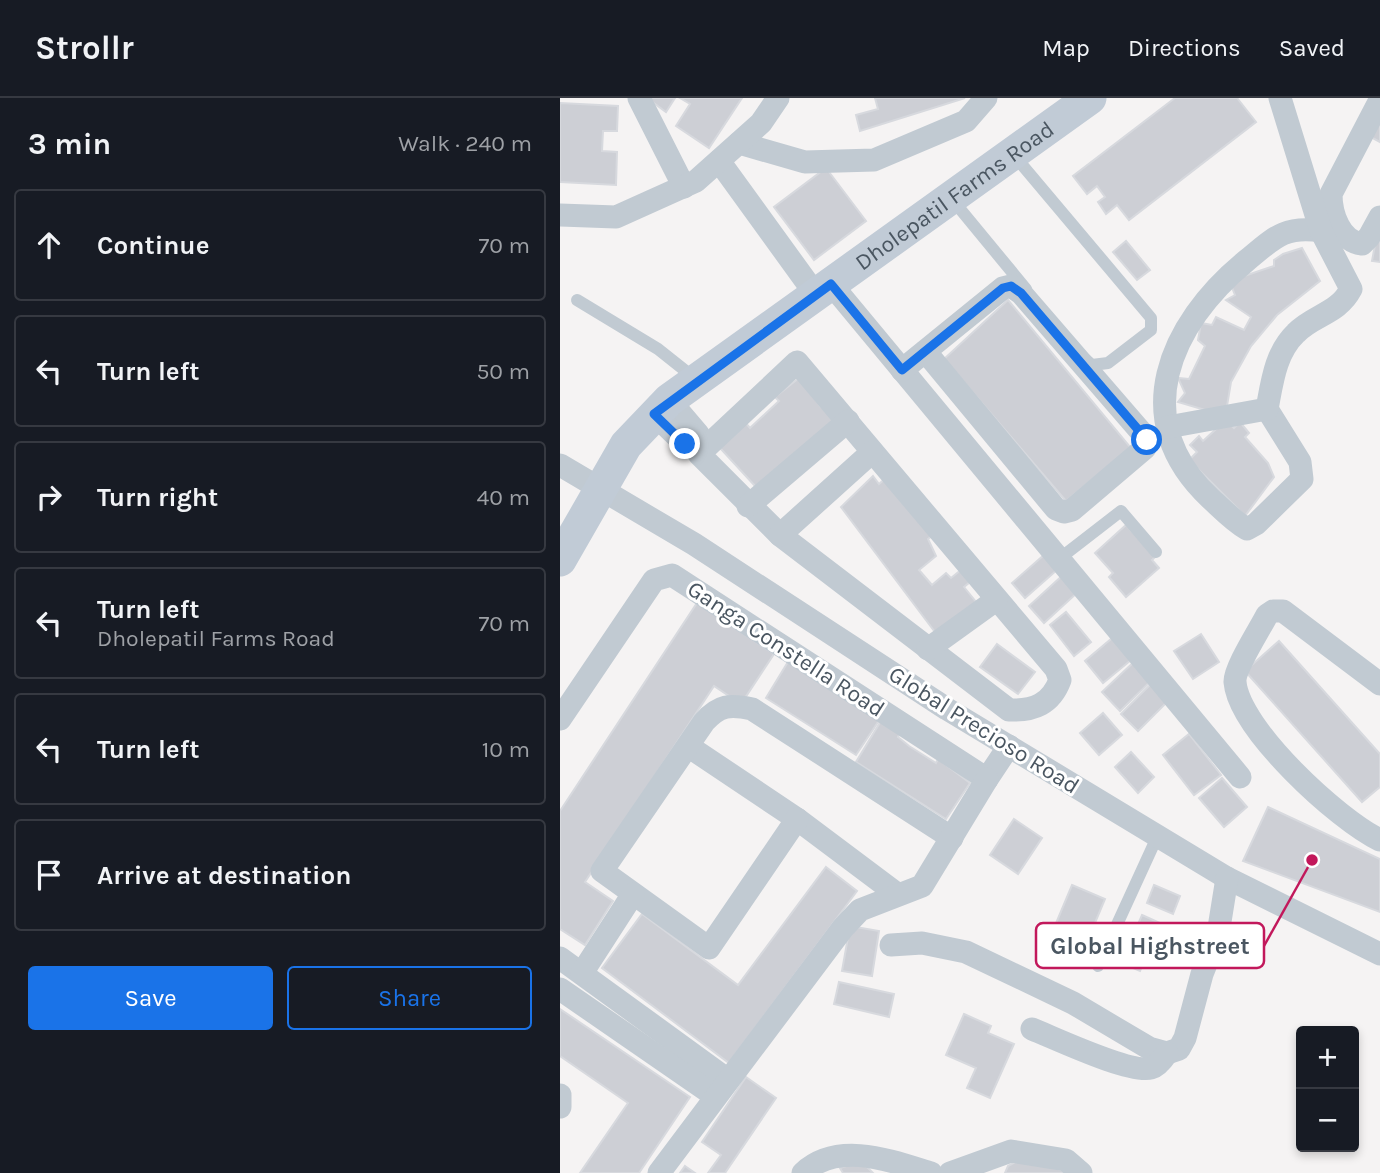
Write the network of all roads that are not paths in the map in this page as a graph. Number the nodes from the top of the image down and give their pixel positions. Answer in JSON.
{"nodes":[{"id":1,"x":639,"y":98,"type":"edge"},
{"id":2,"x":778,"y":98,"type":"edge"},
{"id":3,"x":986,"y":98,"type":"edge"},
{"id":4,"x":1090,"y":98,"type":"edge"},
{"id":5,"x":1280,"y":98,"type":"edge"},
{"id":6,"x":1380,"y":100,"type":"edge"},
{"id":7,"x":739,"y":143,"type":"junction"},
{"id":8,"x":1012,"y":154,"type":"junction"},
{"id":9,"x":719,"y":161,"type":"junction"},
{"id":10,"x":684,"y":187,"type":"junction"},
{"id":11,"x":951,"y":198,"type":"junction"},
{"id":12,"x":560,"y":215,"type":"edge"},
{"id":13,"x":1380,"y":217,"type":"edge"},
{"id":14,"x":1321,"y":231,"type":"junction"},
{"id":15,"x":823,"y":289,"type":"junction"},
{"id":16,"x":577,"y":300,"type":"dead end"},
{"id":17,"x":925,"y":351,"type":"junction"},
{"id":18,"x":902,"y":370,"type":"junction"},
{"id":19,"x":697,"y":380,"type":"junction"},
{"id":20,"x":662,"y":407,"type":"junction"},
{"id":21,"x":1267,"y":409,"type":"junction"},
{"id":22,"x":848,"y":421,"type":"junction"},
{"id":23,"x":1168,"y":427,"type":"junction"},
{"id":24,"x":697,"y":450,"type":"junction"},
{"id":25,"x":871,"y":453,"type":"junction"},
{"id":26,"x":560,"y":466,"type":"edge"},
{"id":27,"x":598,"y":489,"type":"junction"},
{"id":28,"x":748,"y":506,"type":"junction"},
{"id":29,"x":780,"y":535,"type":"junction"},
{"id":30,"x":1156,"y":552,"type":"dead end"},
{"id":31,"x":1059,"y":559,"type":"junction"},
{"id":32,"x":560,"y":560,"type":"edge"},
{"id":33,"x":996,"y":600,"type":"junction"},
{"id":34,"x":928,"y":649,"type":"junction"},
{"id":35,"x":1380,"y":684,"type":"edge"},
{"id":36,"x":560,"y":719,"type":"edge"},
{"id":37,"x":688,"y":746,"type":"junction"},
{"id":38,"x":1009,"y":746,"type":"junction"},
{"id":39,"x":1240,"y":777,"type":"dead end"},
{"id":40,"x":987,"y":779,"type":"junction"},
{"id":41,"x":797,"y":819,"type":"junction"},
{"id":42,"x":1375,"y":830,"type":"edge"},
{"id":43,"x":1157,"y":835,"type":"junction"},
{"id":44,"x":952,"y":838,"type":"junction"},
{"id":45,"x":1227,"y":878,"type":"junction"},
{"id":46,"x":633,"y":894,"type":"junction"},
{"id":47,"x":897,"y":894,"type":"junction"},
{"id":48,"x":891,"y":945,"type":"dead end"},
{"id":49,"x":1380,"y":954,"type":"edge"},
{"id":50,"x":560,"y":958,"type":"edge"},
{"id":51,"x":1098,"y":967,"type":"dead end"},
{"id":52,"x":582,"y":972,"type":"junction"},
{"id":53,"x":560,"y":989,"type":"edge"},
{"id":54,"x":1032,"y":1029,"type":"dead end"},
{"id":55,"x":1167,"y":1053,"type":"junction"},
{"id":56,"x":721,"y":1088,"type":"junction"},
{"id":57,"x":560,"y":1095,"type":"edge"},
{"id":58,"x":560,"y":1107,"type":"edge"},
{"id":59,"x":659,"y":1173,"type":"edge"},
{"id":60,"x":803,"y":1173,"type":"edge"},
{"id":61,"x":931,"y":1173,"type":"edge"},
{"id":62,"x":950,"y":1173,"type":"edge"},
{"id":63,"x":1081,"y":1173,"type":"edge"}],
"edges":[{"from":1,"to":10,"type":"street"},
{"from":2,"to":7,"type":"street"},
{"from":3,"to":7,"type":"street"},
{"from":4,"to":8,"type":"street","name":"Dholepatil Farms Road"},
{"from":5,"to":14,"type":"street"},
{"from":6,"to":13,"type":"street"},
{"from":7,"to":9,"type":"street"},
{"from":8,"to":11,"type":"street","name":"Dholepatil Farms Road"},
{"from":8,"to":11,"type":"lane"},
{"from":9,"to":10,"type":"street"},
{"from":9,"to":15,"type":"street"},
{"from":10,"to":12,"type":"street"},
{"from":11,"to":15,"type":"street","name":"Dholepatil Farms Road"},
{"from":14,"to":21,"type":"street"},
{"from":14,"to":23,"type":"street"},
{"from":15,"to":18,"type":"street"},
{"from":15,"to":19,"type":"street","name":"Dholepatil Farms Road"},
{"from":16,"to":19,"type":"lane"},
{"from":17,"to":17,"type":"street"},
{"from":17,"to":18,"type":"street"},
{"from":18,"to":31,"type":"street"},
{"from":19,"to":20,"type":"street","name":"Dholepatil Farms Road"},
{"from":20,"to":24,"type":"street"},
{"from":20,"to":27,"type":"street","name":"Dholepatil Farms Road"},
{"from":21,"to":23,"type":"street"},
{"from":21,"to":23,"type":"street"},
{"from":22,"to":24,"type":"street"},
{"from":22,"to":25,"type":"street"},
{"from":22,"to":28,"type":"street"},
{"from":24,"to":28,"type":"street"},
{"from":25,"to":29,"type":"street"},
{"from":25,"to":33,"type":"street"},
{"from":26,"to":27,"type":"street","name":"Global Precioso Road"},
{"from":27,"to":32,"type":"street","name":"Dholepatil Farms Road"},
{"from":27,"to":38,"type":"street","name":"Global Precioso Road"},
{"from":28,"to":29,"type":"street"},
{"from":29,"to":34,"type":"street"},
{"from":30,"to":31,"type":"lane"},
{"from":31,"to":39,"type":"street"},
{"from":33,"to":34,"type":"street"},
{"from":33,"to":34,"type":"street"},
{"from":35,"to":42,"type":"street"},
{"from":36,"to":40,"type":"street","name":"Ganga Constella Road"},
{"from":37,"to":41,"type":"street"},
{"from":37,"to":44,"type":"street"},
{"from":37,"to":46,"type":"street"},
{"from":38,"to":40,"type":"street"},
{"from":38,"to":43,"type":"street","name":"Global Precioso Road"},
{"from":40,"to":44,"type":"street"},
{"from":41,"to":46,"type":"street"},
{"from":41,"to":47,"type":"street"},
{"from":43,"to":45,"type":"street","name":"Global Precioso Road"},
{"from":43,"to":51,"type":"lane"},
{"from":44,"to":47,"type":"street"},
{"from":45,"to":49,"type":"street","name":"Global Precioso Road"},
{"from":45,"to":55,"type":"street"},
{"from":46,"to":52,"type":"street"},
{"from":47,"to":56,"type":"street"},
{"from":48,"to":55,"type":"street"},
{"from":50,"to":52,"type":"street"},
{"from":52,"to":56,"type":"street"},
{"from":53,"to":56,"type":"street"},
{"from":54,"to":55,"type":"street"},
{"from":56,"to":59,"type":"street"},
{"from":57,"to":58,"type":"street"},
{"from":60,"to":61,"type":"street"},
{"from":62,"to":63,"type":"street"}]}
